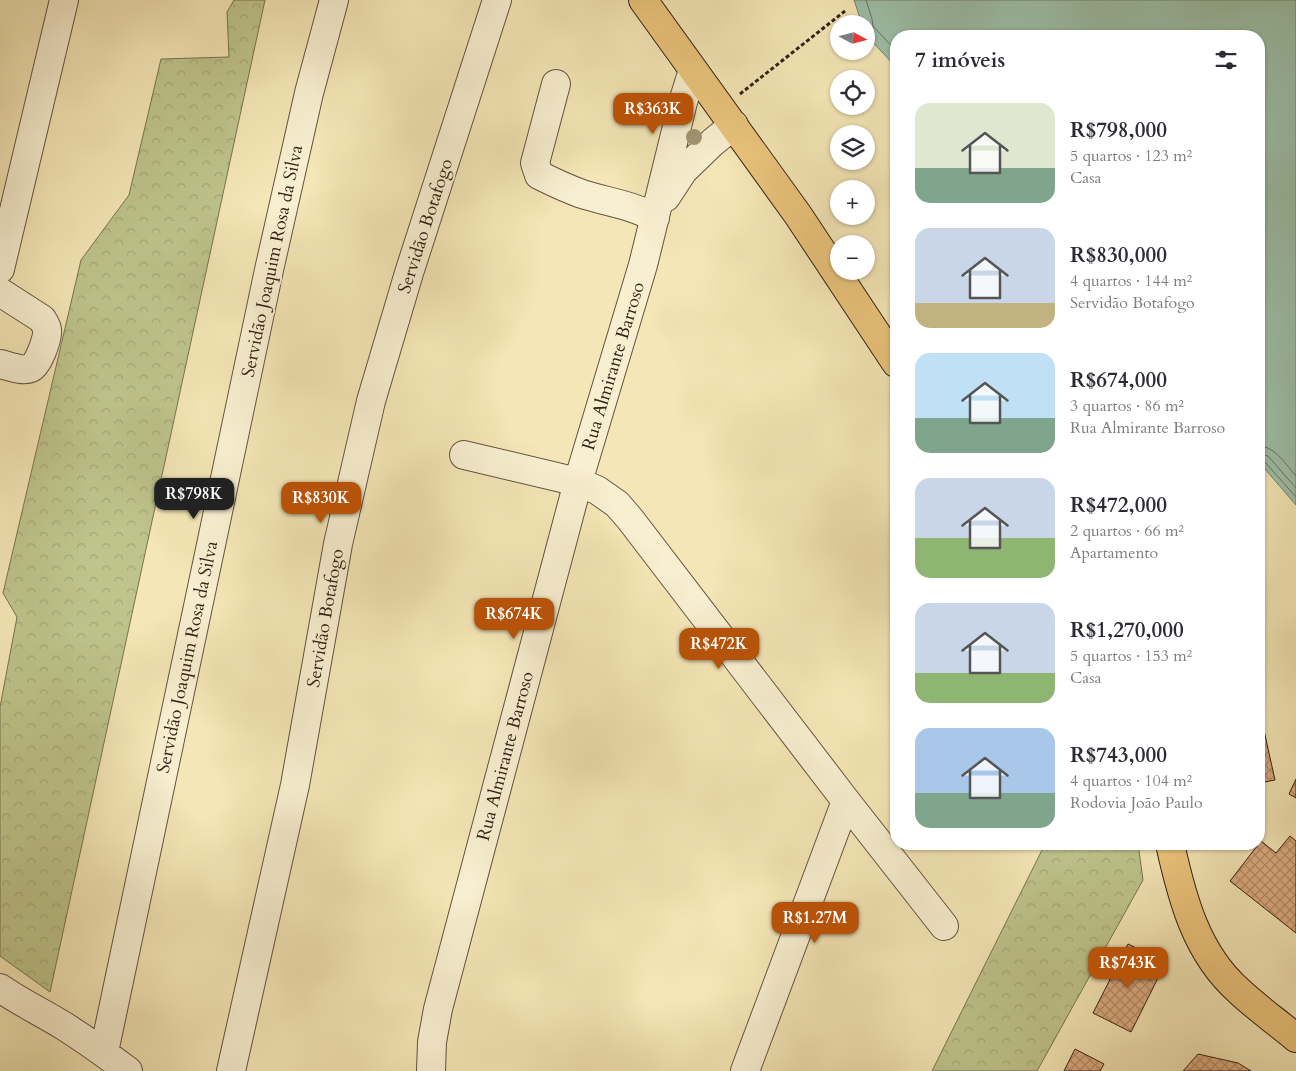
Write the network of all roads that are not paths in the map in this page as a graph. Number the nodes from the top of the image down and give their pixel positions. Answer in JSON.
{"nodes":[{"id":1,"x":64,"y":0,"type":"edge"},
{"id":2,"x":334,"y":0,"type":"edge"},
{"id":3,"x":497,"y":0,"type":"edge"},
{"id":4,"x":643,"y":0,"type":"edge"},
{"id":5,"x":693,"y":70,"type":"junction"},
{"id":6,"x":556,"y":84,"type":"dead end"},
{"id":7,"x":728,"y":117,"type":"junction"},
{"id":8,"x":655,"y":216,"type":"junction"},
{"id":9,"x":0,"y":269,"type":"edge"},
{"id":10,"x":0,"y":292,"type":"edge"},
{"id":11,"x":890,"y":354,"type":"edge"},
{"id":12,"x":0,"y":364,"type":"edge"},
{"id":13,"x":464,"y":455,"type":"dead end"},
{"id":14,"x":578,"y":482,"type":"junction"},
{"id":15,"x":846,"y":801,"type":"junction"},
{"id":16,"x":1171,"y":850,"type":"edge"},
{"id":17,"x":944,"y":926,"type":"dead end"},
{"id":18,"x":0,"y":988,"type":"edge"},
{"id":19,"x":1296,"y":1038,"type":"edge"},
{"id":20,"x":104,"y":1052,"type":"junction"},
{"id":21,"x":128,"y":1071,"type":"edge"},
{"id":22,"x":231,"y":1071,"type":"edge"},
{"id":23,"x":431,"y":1071,"type":"edge"},
{"id":24,"x":745,"y":1071,"type":"edge"}],
"edges":[{"from":1,"to":9,"type":"street"},
{"from":2,"to":20,"type":"street","name":"Servidão Joaquim Rosa da Silva"},
{"from":3,"to":22,"type":"street","name":"Servidão Botafogo"},
{"from":4,"to":5,"type":"main road"},
{"from":5,"to":7,"type":"main road"},
{"from":5,"to":8,"type":"street","name":"Rua Almirante Barroso"},
{"from":6,"to":8,"type":"street"},
{"from":7,"to":8,"type":"street","name":"Rua Almirante Barroso"},
{"from":7,"to":11,"type":"main road"},
{"from":8,"to":14,"type":"street","name":"Rua Almirante Barroso"},
{"from":10,"to":12,"type":"street"},
{"from":13,"to":14,"type":"street"},
{"from":14,"to":15,"type":"street"},
{"from":14,"to":23,"type":"street","name":"Rua Almirante Barroso"},
{"from":15,"to":17,"type":"street"},
{"from":15,"to":24,"type":"street"},
{"from":16,"to":19,"type":"main road"},
{"from":18,"to":20,"type":"street"},
{"from":20,"to":21,"type":"street"}]}
